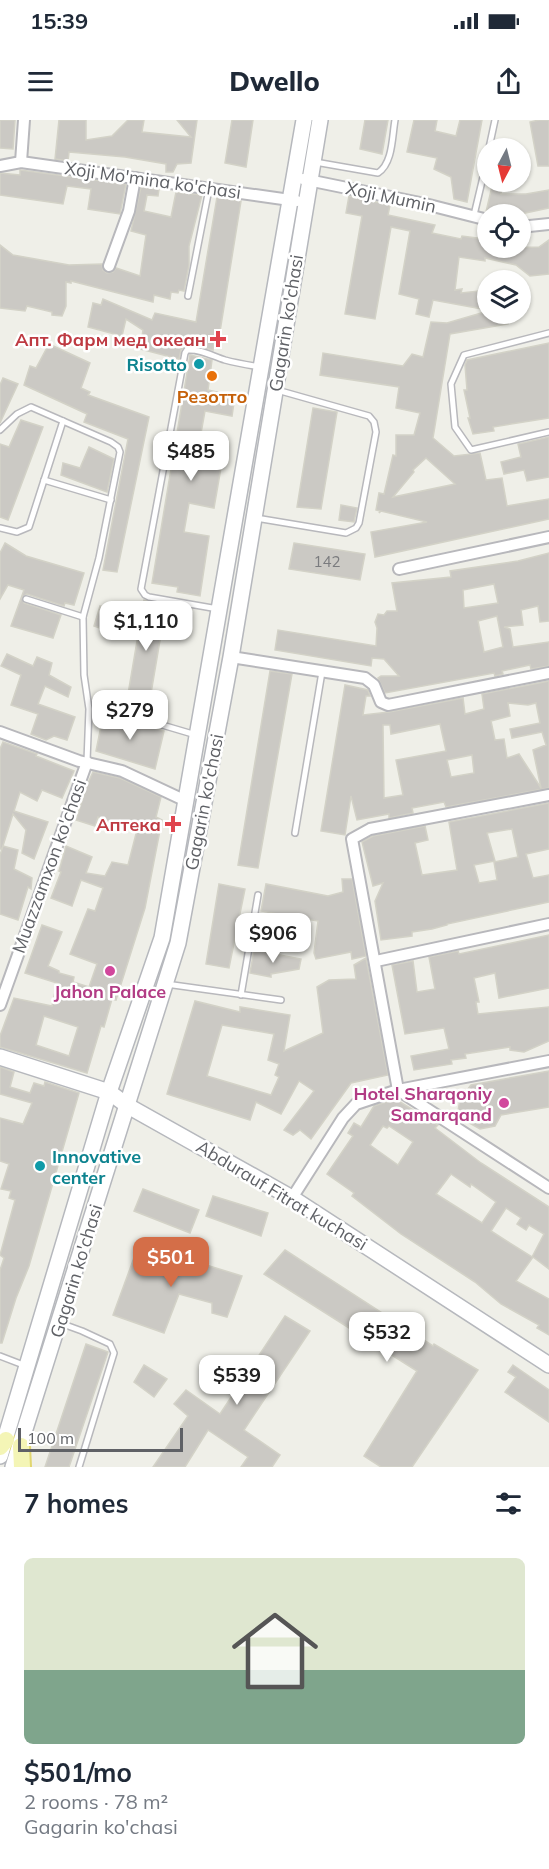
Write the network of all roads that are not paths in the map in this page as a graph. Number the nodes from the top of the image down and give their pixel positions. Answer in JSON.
{"nodes":[{"id":1,"x":24,"y":120,"type":"edge"},
{"id":2,"x":304,"y":120,"type":"edge"},
{"id":3,"x":320,"y":120,"type":"edge"},
{"id":4,"x":395,"y":120,"type":"edge"},
{"id":5,"x":495,"y":120,"type":"edge"},
{"id":6,"x":491,"y":138,"type":"edge"},
{"id":7,"x":21,"y":162,"type":"junction"},
{"id":8,"x":313,"y":162,"type":"junction"},
{"id":9,"x":0,"y":166,"type":"edge"},
{"id":10,"x":135,"y":178,"type":"junction"},
{"id":11,"x":294,"y":178,"type":"junction"},
{"id":12,"x":310,"y":180,"type":"junction"},
{"id":13,"x":209,"y":188,"type":"junction"},
{"id":14,"x":479,"y":192,"type":"edge"},
{"id":15,"x":290,"y":200,"type":"junction"},
{"id":16,"x":306,"y":202,"type":"junction"},
{"id":17,"x":474,"y":215,"type":"junction"},
{"id":18,"x":477,"y":216,"type":"edge"},
{"id":19,"x":549,"y":224,"type":"edge"},
{"id":20,"x":531,"y":226,"type":"edge"},
{"id":21,"x":109,"y":266,"type":"dead end"},
{"id":22,"x":188,"y":296,"type":"dead end"},
{"id":23,"x":549,"y":333,"type":"edge"},
{"id":24,"x":261,"y":367,"type":"junction"},
{"id":25,"x":275,"y":389,"type":"junction"},
{"id":26,"x":63,"y":421,"type":"junction"},
{"id":27,"x":0,"y":430,"type":"edge"},
{"id":28,"x":549,"y":432,"type":"edge"},
{"id":29,"x":44,"y":480,"type":"junction"},
{"id":30,"x":111,"y":500,"type":"junction"},
{"id":31,"x":254,"y":518,"type":"junction"},
{"id":32,"x":0,"y":528,"type":"edge"},
{"id":33,"x":549,"y":537,"type":"edge"},
{"id":34,"x":399,"y":569,"type":"dead end"},
{"id":35,"x":27,"y":599,"type":"dead end"},
{"id":36,"x":219,"y":609,"type":"junction"},
{"id":37,"x":83,"y":618,"type":"junction"},
{"id":38,"x":231,"y":657,"type":"junction"},
{"id":39,"x":322,"y":672,"type":"junction"},
{"id":40,"x":549,"y":673,"type":"edge"},
{"id":41,"x":108,"y":709,"type":"dead end"},
{"id":42,"x":1,"y":735,"type":"edge"},
{"id":43,"x":198,"y":736,"type":"junction"},
{"id":44,"x":87,"y":762,"type":"junction"},
{"id":45,"x":549,"y":795,"type":"edge"},
{"id":46,"x":186,"y":801,"type":"junction"},
{"id":47,"x":295,"y":833,"type":"dead end"},
{"id":48,"x":258,"y":895,"type":"dead end"},
{"id":49,"x":549,"y":924,"type":"edge"},
{"id":50,"x":376,"y":961,"type":"junction"},
{"id":51,"x":164,"y":984,"type":"junction"},
{"id":52,"x":241,"y":995,"type":"junction"},
{"id":53,"x":281,"y":1000,"type":"dead end"},
{"id":54,"x":0,"y":1005,"type":"edge"},
{"id":55,"x":0,"y":1057,"type":"edge"},
{"id":56,"x":549,"y":1061,"type":"edge"},
{"id":57,"x":398,"y":1090,"type":"junction"},
{"id":58,"x":109,"y":1092,"type":"junction"},
{"id":59,"x":128,"y":1106,"type":"junction"},
{"id":60,"x":549,"y":1188,"type":"edge"},
{"id":61,"x":292,"y":1198,"type":"junction"},
{"id":62,"x":60,"y":1323,"type":"junction"},
{"id":63,"x":0,"y":1356,"type":"edge"},
{"id":64,"x":549,"y":1365,"type":"edge"},
{"id":65,"x":27,"y":1366,"type":"junction"},
{"id":66,"x":7,"y":1447,"type":"edge"},
{"id":67,"x":14,"y":1467,"type":"edge"},
{"id":68,"x":22,"y":1467,"type":"edge"},
{"id":69,"x":79,"y":1467,"type":"edge"}],
"edges":[{"from":1,"to":7,"type":"street"},
{"from":2,"to":11,"type":"main road","name":"Gagarin ko'chasi"},
{"from":3,"to":8,"type":"main road","name":"Gagarin ko'chasi"},
{"from":4,"to":8,"type":"lane"},
{"from":5,"to":6,"type":"lane"},
{"from":7,"to":9,"type":"street","name":"Xoji Mo'mina ko'chasi"},
{"from":7,"to":10,"type":"street","name":"Xoji Mo'mina ko'chasi"},
{"from":8,"to":12,"type":"main road","name":"Gagarin ko'chasi"},
{"from":10,"to":13,"type":"street","name":"Xoji Mo'mina ko'chasi"},
{"from":10,"to":21,"type":"street"},
{"from":11,"to":12,"type":"street","name":"Xoji Mumin"},
{"from":11,"to":15,"type":"main road","name":"Gagarin ko'chasi"},
{"from":12,"to":16,"type":"main road","name":"Gagarin ko'chasi"},
{"from":12,"to":17,"type":"street","name":"Xoji Mumin"},
{"from":13,"to":15,"type":"street","name":"Xoji Mo'mina ko'chasi"},
{"from":13,"to":22,"type":"lane"},
{"from":14,"to":17,"type":"lane"},
{"from":15,"to":16,"type":"street","name":"Xoji Mo'mina ko'chasi"},
{"from":15,"to":24,"type":"main road","name":"Gagarin ko'chasi"},
{"from":16,"to":25,"type":"main road","name":"Gagarin ko'chasi"},
{"from":17,"to":18,"type":"street","name":"Xoji Mumin"},
{"from":19,"to":20,"type":"street"},
{"from":23,"to":28,"type":"lane"},
{"from":24,"to":36,"type":"main road","name":"Gagarin ko'chasi"},
{"from":24,"to":36,"type":"lane"},
{"from":25,"to":31,"type":"main road","name":"Gagarin ko'chasi"},
{"from":25,"to":31,"type":"lane"},
{"from":26,"to":27,"type":"lane"},
{"from":26,"to":29,"type":"lane"},
{"from":26,"to":30,"type":"lane"},
{"from":29,"to":30,"type":"lane"},
{"from":29,"to":32,"type":"lane"},
{"from":30,"to":37,"type":"lane"},
{"from":31,"to":38,"type":"main road","name":"Gagarin ko'chasi"},
{"from":33,"to":34,"type":"street"},
{"from":35,"to":37,"type":"lane"},
{"from":36,"to":43,"type":"main road","name":"Gagarin ko'chasi"},
{"from":37,"to":44,"type":"lane"},
{"from":38,"to":39,"type":"street"},
{"from":38,"to":51,"type":"main road","name":"Gagarin ko'chasi"},
{"from":39,"to":40,"type":"street"},
{"from":39,"to":47,"type":"lane"},
{"from":41,"to":43,"type":"lane"},
{"from":42,"to":44,"type":"street"},
{"from":43,"to":46,"type":"main road","name":"Gagarin ko'chasi"},
{"from":44,"to":46,"type":"street"},
{"from":44,"to":54,"type":"street","name":"Muazzamxon ko'chasi"},
{"from":45,"to":50,"type":"street"},
{"from":46,"to":58,"type":"main road","name":"Gagarin ko'chasi"},
{"from":48,"to":52,"type":"lane"},
{"from":49,"to":50,"type":"street"},
{"from":50,"to":57,"type":"street"},
{"from":51,"to":52,"type":"lane"},
{"from":51,"to":59,"type":"main road","name":"Gagarin ko'chasi"},
{"from":52,"to":53,"type":"lane"},
{"from":55,"to":58,"type":"main road","name":"Abdurauf Fitrat kuchasi"},
{"from":56,"to":57,"type":"street"},
{"from":57,"to":60,"type":"street"},
{"from":57,"to":61,"type":"street"},
{"from":58,"to":59,"type":"main road","name":"Abdurauf Fitrat kuchasi"},
{"from":58,"to":65,"type":"main road","name":"Gagarin ko'chasi"},
{"from":59,"to":61,"type":"main road","name":"Abdurauf Fitrat kuchasi"},
{"from":59,"to":62,"type":"main road","name":"Gagarin ko'chasi"},
{"from":61,"to":64,"type":"main road","name":"Abdurauf Fitrat kuchasi"},
{"from":62,"to":66,"type":"main road","name":"Gagarin ko'chasi"},
{"from":62,"to":69,"type":"lane"},
{"from":63,"to":65,"type":"lane"},
{"from":65,"to":66,"type":"main road","name":"Gagarin ko'chasi"},
{"from":66,"to":67,"type":"main road","name":"Gagarin ko'chasi"},
{"from":66,"to":68,"type":"main road"}]}
